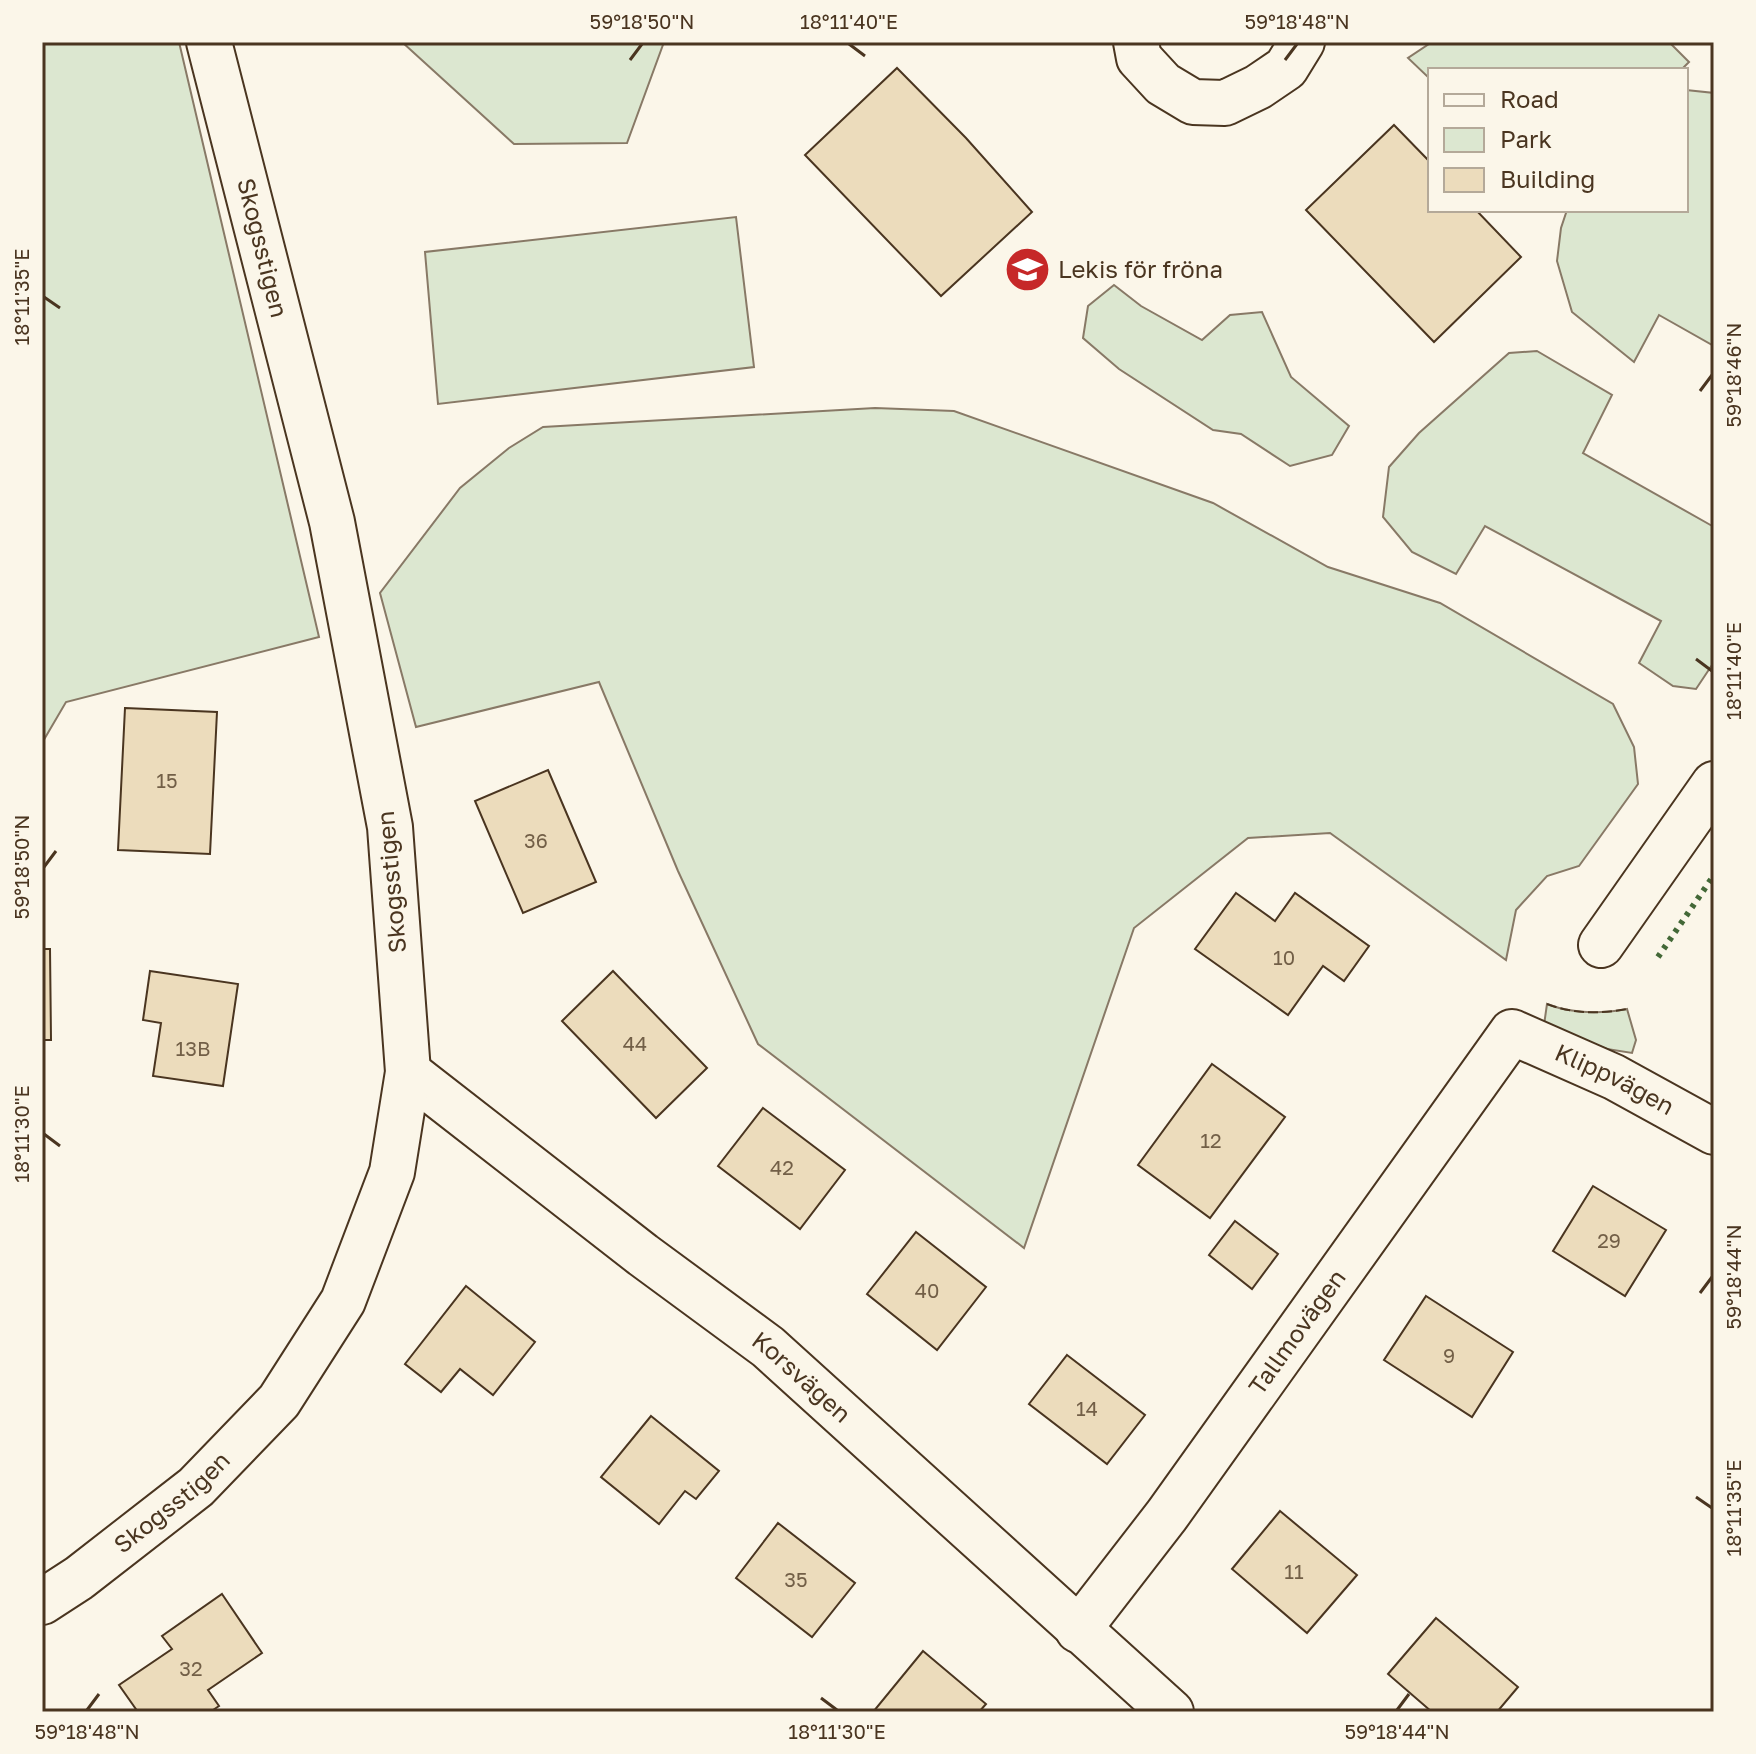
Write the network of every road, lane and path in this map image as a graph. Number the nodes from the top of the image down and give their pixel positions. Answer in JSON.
{"nodes":[{"id":1,"x":209,"y":42,"type":"edge"},
{"id":2,"x":1136,"y":42,"type":"edge"},
{"id":3,"x":1302,"y":42,"type":"edge"},
{"id":4,"x":1714,"y":784,"type":"edge"},
{"id":5,"x":1601,"y":945,"type":"dead end"},
{"id":6,"x":1512,"y":1032,"type":"joint"},
{"id":7,"x":408,"y":1072,"type":"junction"},
{"id":8,"x":1714,"y":1132,"type":"edge"},
{"id":9,"x":42,"y":1602,"type":"edge"},
{"id":10,"x":1078,"y":1630,"type":"junction"},
{"id":11,"x":1171,"y":1712,"type":"edge"}],
"edges":[{"from":1,"to":7,"type":"street","name":"Skogsstigen"},
{"from":2,"to":3,"type":"street"},
{"from":4,"to":5,"type":"street"},
{"from":6,"to":8,"type":"street","name":"Klippvägen"},
{"from":6,"to":10,"type":"street","name":"Tallmovägen"},
{"from":7,"to":9,"type":"street","name":"Skogsstigen"},
{"from":7,"to":10,"type":"street","name":"Korsvägen"},
{"from":10,"to":11,"type":"street","name":"Korsvägen"}]}
